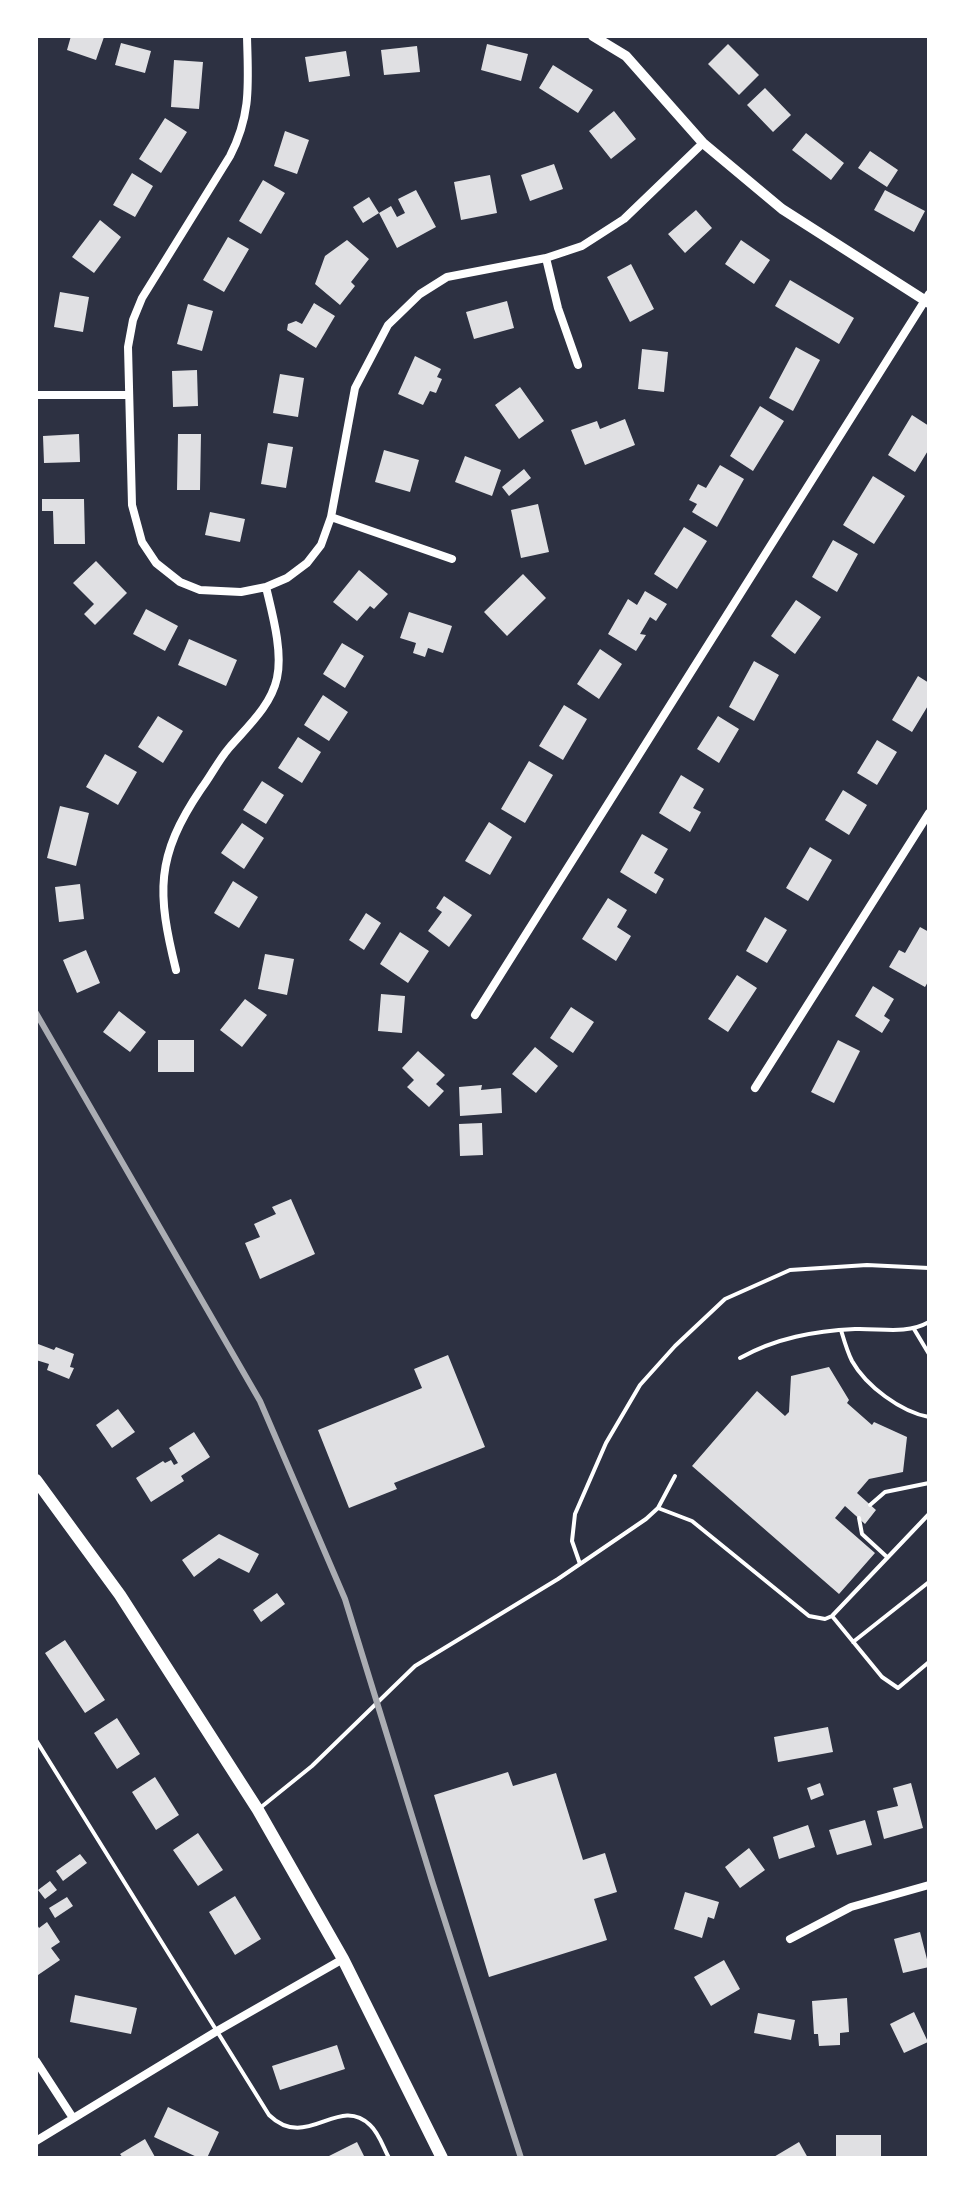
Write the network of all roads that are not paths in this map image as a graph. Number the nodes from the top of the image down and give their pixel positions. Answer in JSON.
{"nodes":[{"id":1,"x":247,"y":36,"type":"edge"},
{"id":2,"x":593,"y":36,"type":"edge"},
{"id":3,"x":703,"y":143,"type":"junction"},
{"id":4,"x":546,"y":258,"type":"junction"},
{"id":5,"x":928,"y":299,"type":"edge"},
{"id":6,"x":578,"y":365,"type":"dead end"},
{"id":7,"x":36,"y":395,"type":"edge"},
{"id":8,"x":129,"y":395,"type":"junction"},
{"id":9,"x":331,"y":517,"type":"junction"},
{"id":10,"x":452,"y":559,"type":"dead end"},
{"id":11,"x":266,"y":587,"type":"junction"},
{"id":12,"x":929,"y":813,"type":"edge"},
{"id":13,"x":176,"y":970,"type":"dead end"},
{"id":14,"x":475,"y":1015,"type":"dead end"},
{"id":15,"x":755,"y":1088,"type":"dead end"},
{"id":16,"x":929,"y":1268,"type":"edge"},
{"id":17,"x":929,"y":1322,"type":"edge"},
{"id":18,"x":914,"y":1329,"type":"junction"},
{"id":19,"x":841,"y":1330,"type":"junction"},
{"id":20,"x":929,"y":1354,"type":"edge"},
{"id":21,"x":740,"y":1358,"type":"dead end"},
{"id":22,"x":929,"y":1417,"type":"edge"},
{"id":23,"x":675,"y":1476,"type":"dead end"},
{"id":24,"x":36,"y":1480,"type":"edge"},
{"id":25,"x":929,"y":1483,"type":"edge"},
{"id":26,"x":870,"y":1505,"type":"dead end"},
{"id":27,"x":658,"y":1508,"type":"junction"},
{"id":28,"x":929,"y":1514,"type":"edge"},
{"id":29,"x":859,"y":1518,"type":"dead end"},
{"id":30,"x":887,"y":1557,"type":"junction"},
{"id":31,"x":580,"y":1564,"type":"junction"},
{"id":32,"x":929,"y":1582,"type":"edge"},
{"id":33,"x":832,"y":1616,"type":"junction"},
{"id":34,"x":853,"y":1642,"type":"junction"},
{"id":35,"x":929,"y":1662,"type":"edge"},
{"id":36,"x":36,"y":1740,"type":"edge"},
{"id":37,"x":258,"y":1810,"type":"junction"},
{"id":38,"x":929,"y":1885,"type":"edge"},
{"id":39,"x":790,"y":1939,"type":"dead end"},
{"id":40,"x":343,"y":1959,"type":"junction"},
{"id":41,"x":217,"y":2031,"type":"junction"},
{"id":42,"x":36,"y":2061,"type":"edge"},
{"id":43,"x":73,"y":2118,"type":"junction"},
{"id":44,"x":36,"y":2141,"type":"edge"},
{"id":45,"x":389,"y":2158,"type":"edge"},
{"id":46,"x":442,"y":2158,"type":"edge"}],
"edges":[{"from":1,"to":8,"type":"street"},
{"from":2,"to":3,"type":"street"},
{"from":3,"to":4,"type":"street"},
{"from":3,"to":5,"type":"street"},
{"from":4,"to":6,"type":"street"},
{"from":4,"to":9,"type":"street"},
{"from":5,"to":14,"type":"street"},
{"from":7,"to":8,"type":"street"},
{"from":8,"to":11,"type":"street"},
{"from":9,"to":10,"type":"street"},
{"from":9,"to":11,"type":"street"},
{"from":11,"to":13,"type":"street"},
{"from":12,"to":15,"type":"street"},
{"from":16,"to":31,"type":"lane"},
{"from":17,"to":18,"type":"lane"},
{"from":18,"to":19,"type":"lane"},
{"from":18,"to":20,"type":"lane"},
{"from":19,"to":21,"type":"lane"},
{"from":19,"to":22,"type":"lane"},
{"from":23,"to":27,"type":"lane"},
{"from":24,"to":37,"type":"main road"},
{"from":25,"to":26,"type":"lane"},
{"from":27,"to":31,"type":"lane"},
{"from":27,"to":33,"type":"lane"},
{"from":28,"to":30,"type":"lane"},
{"from":29,"to":30,"type":"lane"},
{"from":30,"to":33,"type":"lane"},
{"from":31,"to":37,"type":"lane"},
{"from":32,"to":34,"type":"lane"},
{"from":33,"to":34,"type":"lane"},
{"from":34,"to":35,"type":"lane"},
{"from":36,"to":41,"type":"lane"},
{"from":37,"to":40,"type":"main road"},
{"from":38,"to":39,"type":"street"},
{"from":40,"to":41,"type":"street"},
{"from":40,"to":46,"type":"main road"},
{"from":41,"to":43,"type":"street"},
{"from":41,"to":45,"type":"lane"},
{"from":42,"to":43,"type":"street"},
{"from":43,"to":44,"type":"street"}]}
